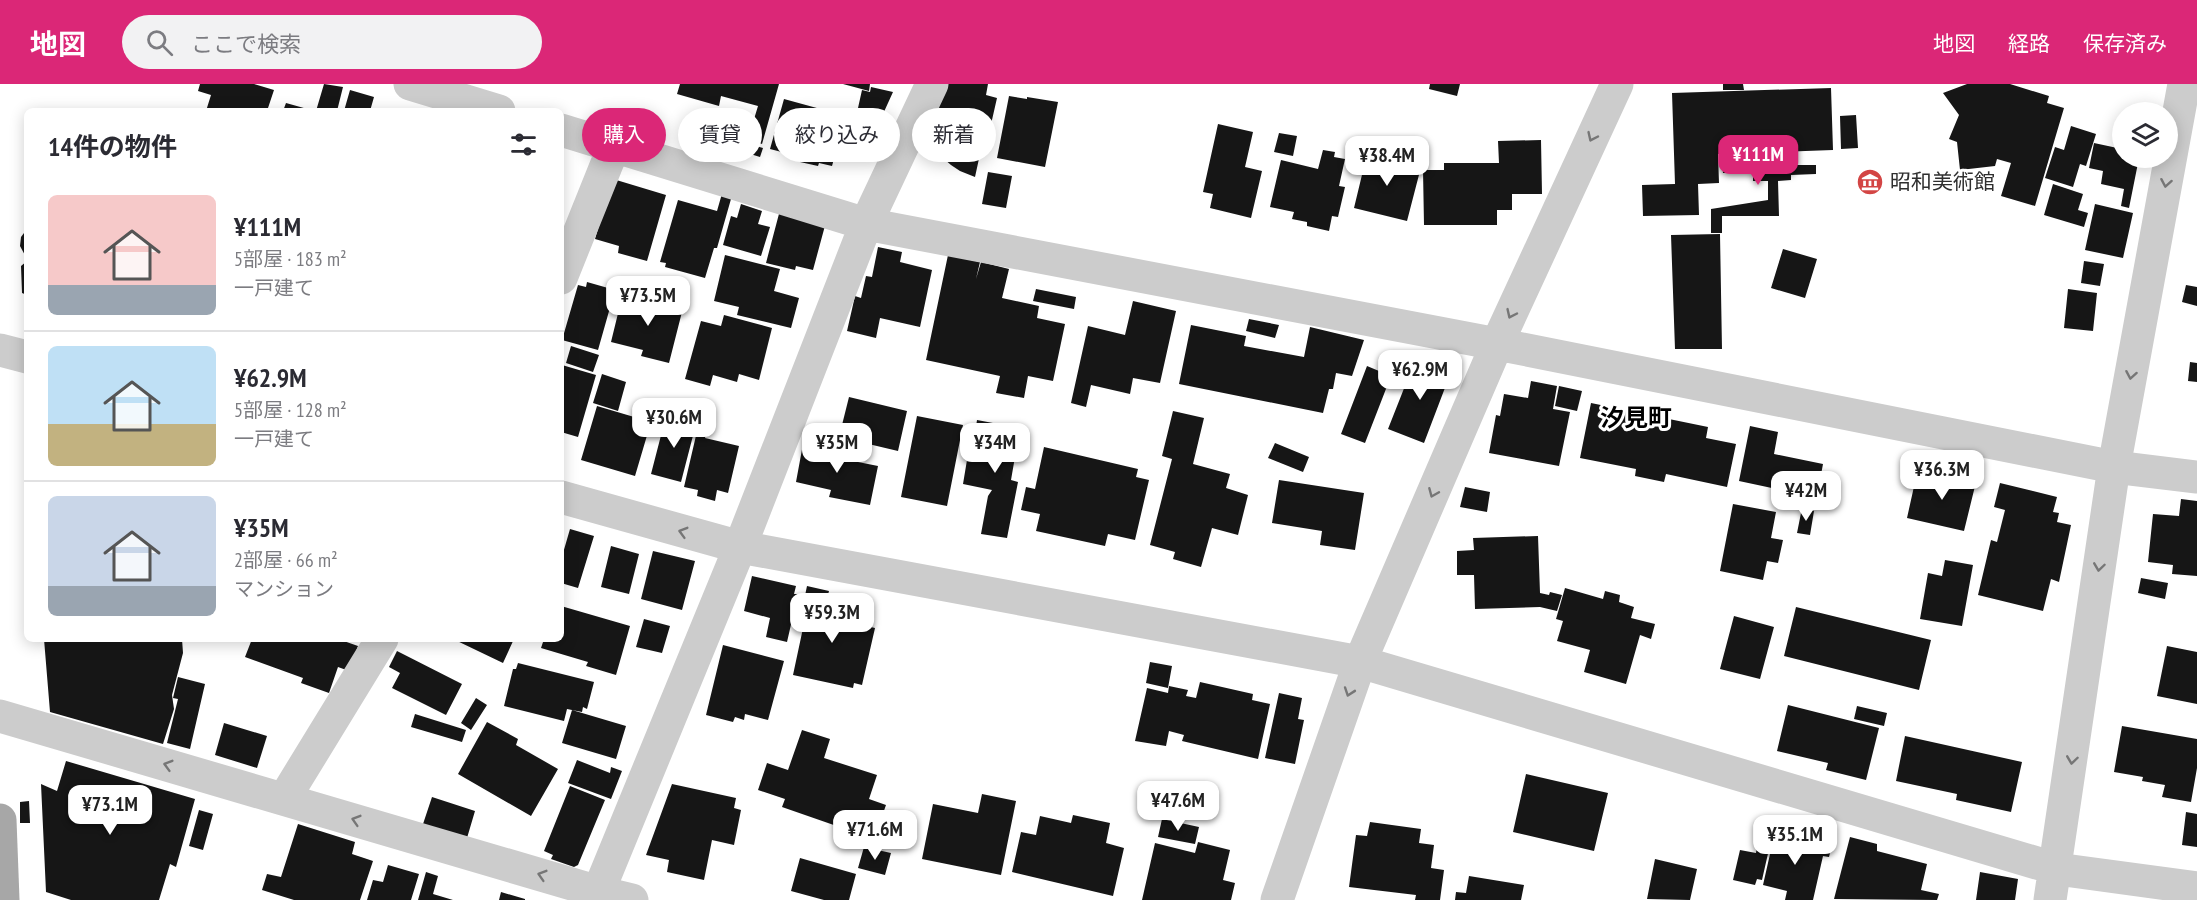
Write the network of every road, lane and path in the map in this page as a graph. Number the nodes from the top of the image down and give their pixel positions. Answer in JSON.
{"nodes":[{"id":1,"x":410,"y":84,"type":"edge"},
{"id":2,"x":932,"y":84,"type":"edge"},
{"id":3,"x":1617,"y":84,"type":"edge"},
{"id":4,"x":2184,"y":84,"type":"edge"},
{"id":5,"x":449,"y":90,"type":"edge"},
{"id":6,"x":492,"y":108,"type":"edge"},
{"id":7,"x":564,"y":131,"type":"edge"},
{"id":8,"x":582,"y":136,"type":"edge"},
{"id":9,"x":608,"y":162,"type":"edge"},
{"id":10,"x":666,"y":162,"type":"edge"},
{"id":11,"x":866,"y":224,"type":"junction"},
{"id":12,"x":564,"y":271,"type":"edge"},
{"id":13,"x":1497,"y":344,"type":"junction"},
{"id":14,"x":0,"y":350,"type":"edge"},
{"id":15,"x":24,"y":356,"type":"edge"},
{"id":16,"x":2114,"y":467,"type":"junction"},
{"id":17,"x":2197,"y":477,"type":"edge"},
{"id":18,"x":564,"y":498,"type":"edge"},
{"id":19,"x":740,"y":548,"type":"junction"},
{"id":20,"x":379,"y":642,"type":"edge"},
{"id":21,"x":1360,"y":662,"type":"junction"},
{"id":22,"x":0,"y":716,"type":"edge"},
{"id":23,"x":284,"y":799,"type":"junction"},
{"id":24,"x":0,"y":820,"type":"edge"},
{"id":25,"x":2054,"y":884,"type":"edge"},
{"id":26,"x":2197,"y":888,"type":"edge"},
{"id":27,"x":597,"y":896,"type":"edge"},
{"id":28,"x":3,"y":900,"type":"edge"},
{"id":29,"x":632,"y":900,"type":"edge"},
{"id":30,"x":1277,"y":900,"type":"edge"}],
"edges":[{"from":1,"to":5,"type":"street"},
{"from":2,"to":11,"type":"street"},
{"from":3,"to":13,"type":"street","one_way":true},
{"from":4,"to":16,"type":"street","one_way":true},
{"from":5,"to":6,"type":"street"},
{"from":7,"to":8,"type":"street"},
{"from":9,"to":12,"type":"street"},
{"from":10,"to":11,"type":"street"},
{"from":11,"to":13,"type":"street"},
{"from":11,"to":19,"type":"street"},
{"from":13,"to":16,"type":"street"},
{"from":13,"to":21,"type":"street","one_way":true},
{"from":14,"to":15,"type":"street"},
{"from":16,"to":17,"type":"street"},
{"from":16,"to":25,"type":"street","one_way":true},
{"from":19,"to":18,"type":"street","one_way":true},
{"from":19,"to":21,"type":"street"},
{"from":19,"to":27,"type":"street"},
{"from":20,"to":23,"type":"street"},
{"from":21,"to":25,"type":"street"},
{"from":21,"to":30,"type":"street","one_way":true},
{"from":23,"to":22,"type":"street","one_way":true},
{"from":27,"to":23,"type":"street","one_way":true},
{"from":24,"to":28,"type":"main road"},
{"from":25,"to":26,"type":"street"},
{"from":27,"to":29,"type":"street"}]}
